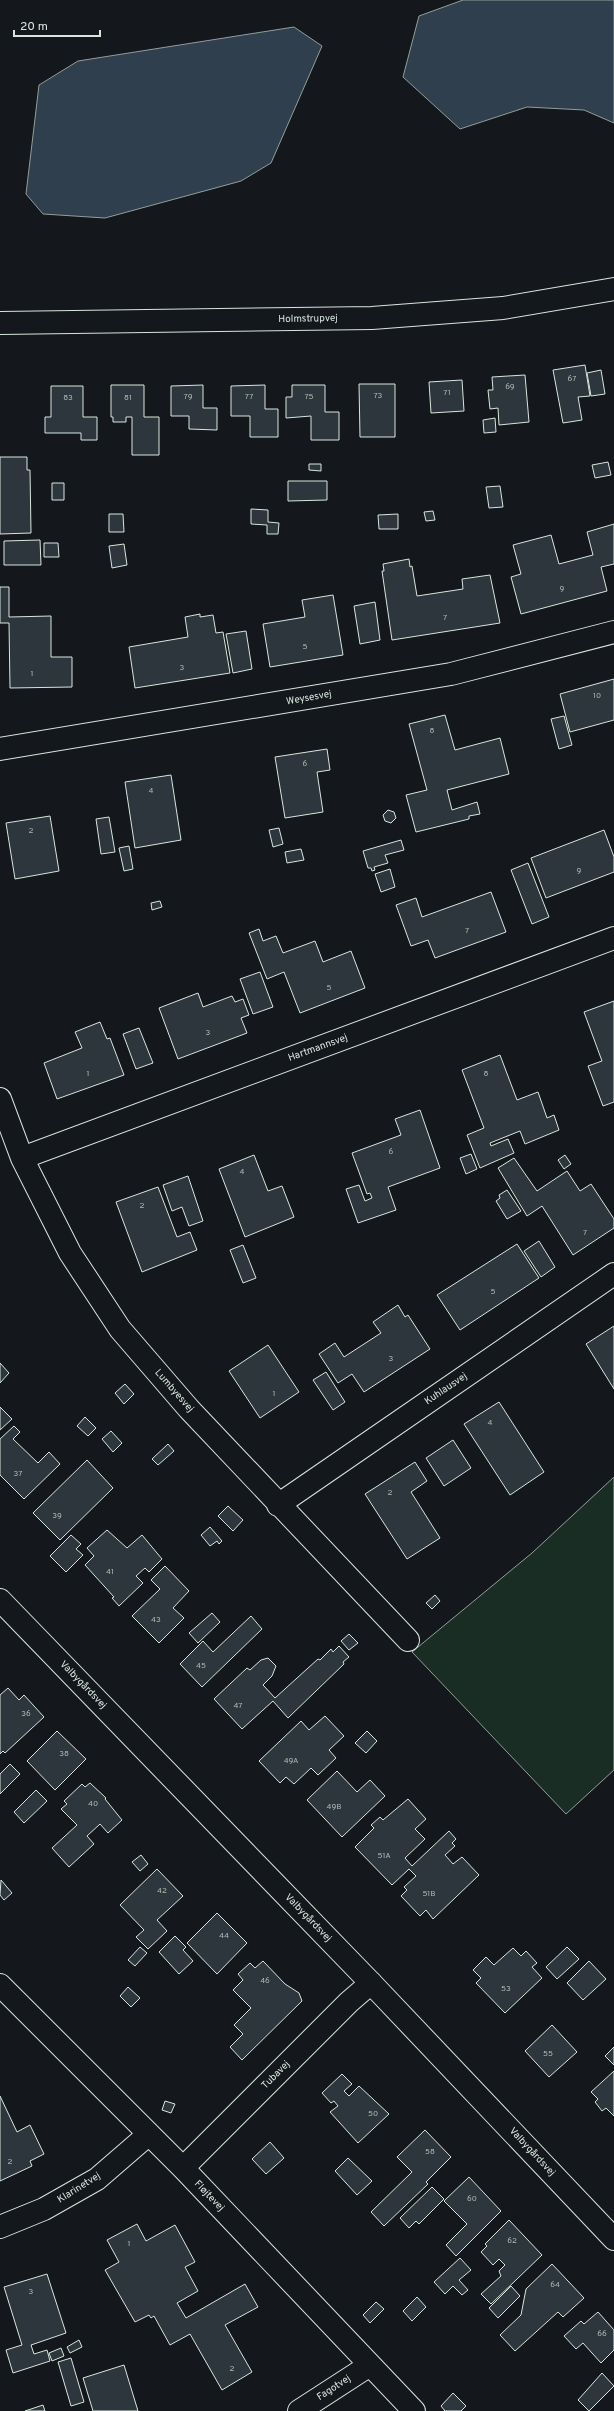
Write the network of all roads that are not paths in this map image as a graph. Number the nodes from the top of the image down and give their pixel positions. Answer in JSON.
{"nodes":[{"id":1,"x":614,"y":289,"type":"edge"},
{"id":2,"x":0,"y":323,"type":"edge"},
{"id":3,"x":614,"y":632,"type":"edge"},
{"id":4,"x":0,"y":749,"type":"edge"},
{"id":5,"x":614,"y":938,"type":"edge"},
{"id":6,"x":0,"y":1099,"type":"edge"},
{"id":7,"x":22,"y":1158,"type":"junction"},
{"id":8,"x":614,"y":1274,"type":"edge"},
{"id":9,"x":278,"y":1504,"type":"junction"},
{"id":10,"x":0,"y":1600,"type":"edge"},
{"id":11,"x":408,"y":1640,"type":"dead end"},
{"id":12,"x":371,"y":1983,"type":"junction"},
{"id":13,"x":0,"y":1985,"type":"edge"},
{"id":14,"x":149,"y":2134,"type":"junction"},
{"id":15,"x":183,"y":2168,"type":"junction"},
{"id":16,"x":0,"y":2227,"type":"edge"},
{"id":17,"x":614,"y":2239,"type":"edge"},
{"id":18,"x":370,"y":2365,"type":"junction"},
{"id":19,"x":299,"y":2411,"type":"edge"},
{"id":20,"x":414,"y":2411,"type":"edge"}],
"edges":[{"from":1,"to":2,"type":"street","name":"Holmstrupvej"},
{"from":3,"to":4,"type":"street","name":"Weysesvej"},
{"from":5,"to":7,"type":"street","name":"Hartmannsvej"},
{"from":6,"to":7,"type":"street","name":"Lumbyesvej"},
{"from":7,"to":9,"type":"street","name":"Lumbyesvej"},
{"from":8,"to":9,"type":"street","name":"Kuhlausvej"},
{"from":9,"to":11,"type":"street","name":"Lumbyesvej"},
{"from":10,"to":12,"type":"street","name":"Valbygårdsvej"},
{"from":12,"to":15,"type":"street","name":"Tubavej"},
{"from":12,"to":17,"type":"street","name":"Valbygårdsvej"},
{"from":13,"to":14,"type":"street","name":"Fløjtevej"},
{"from":14,"to":15,"type":"street","name":"Fløjtevej"},
{"from":14,"to":16,"type":"street","name":"Klarinetvej"},
{"from":15,"to":18,"type":"street","name":"Fløjtevej"},
{"from":18,"to":19,"type":"street","name":"Fagotvej"},
{"from":18,"to":20,"type":"street","name":"Fløjtevej"}]}
